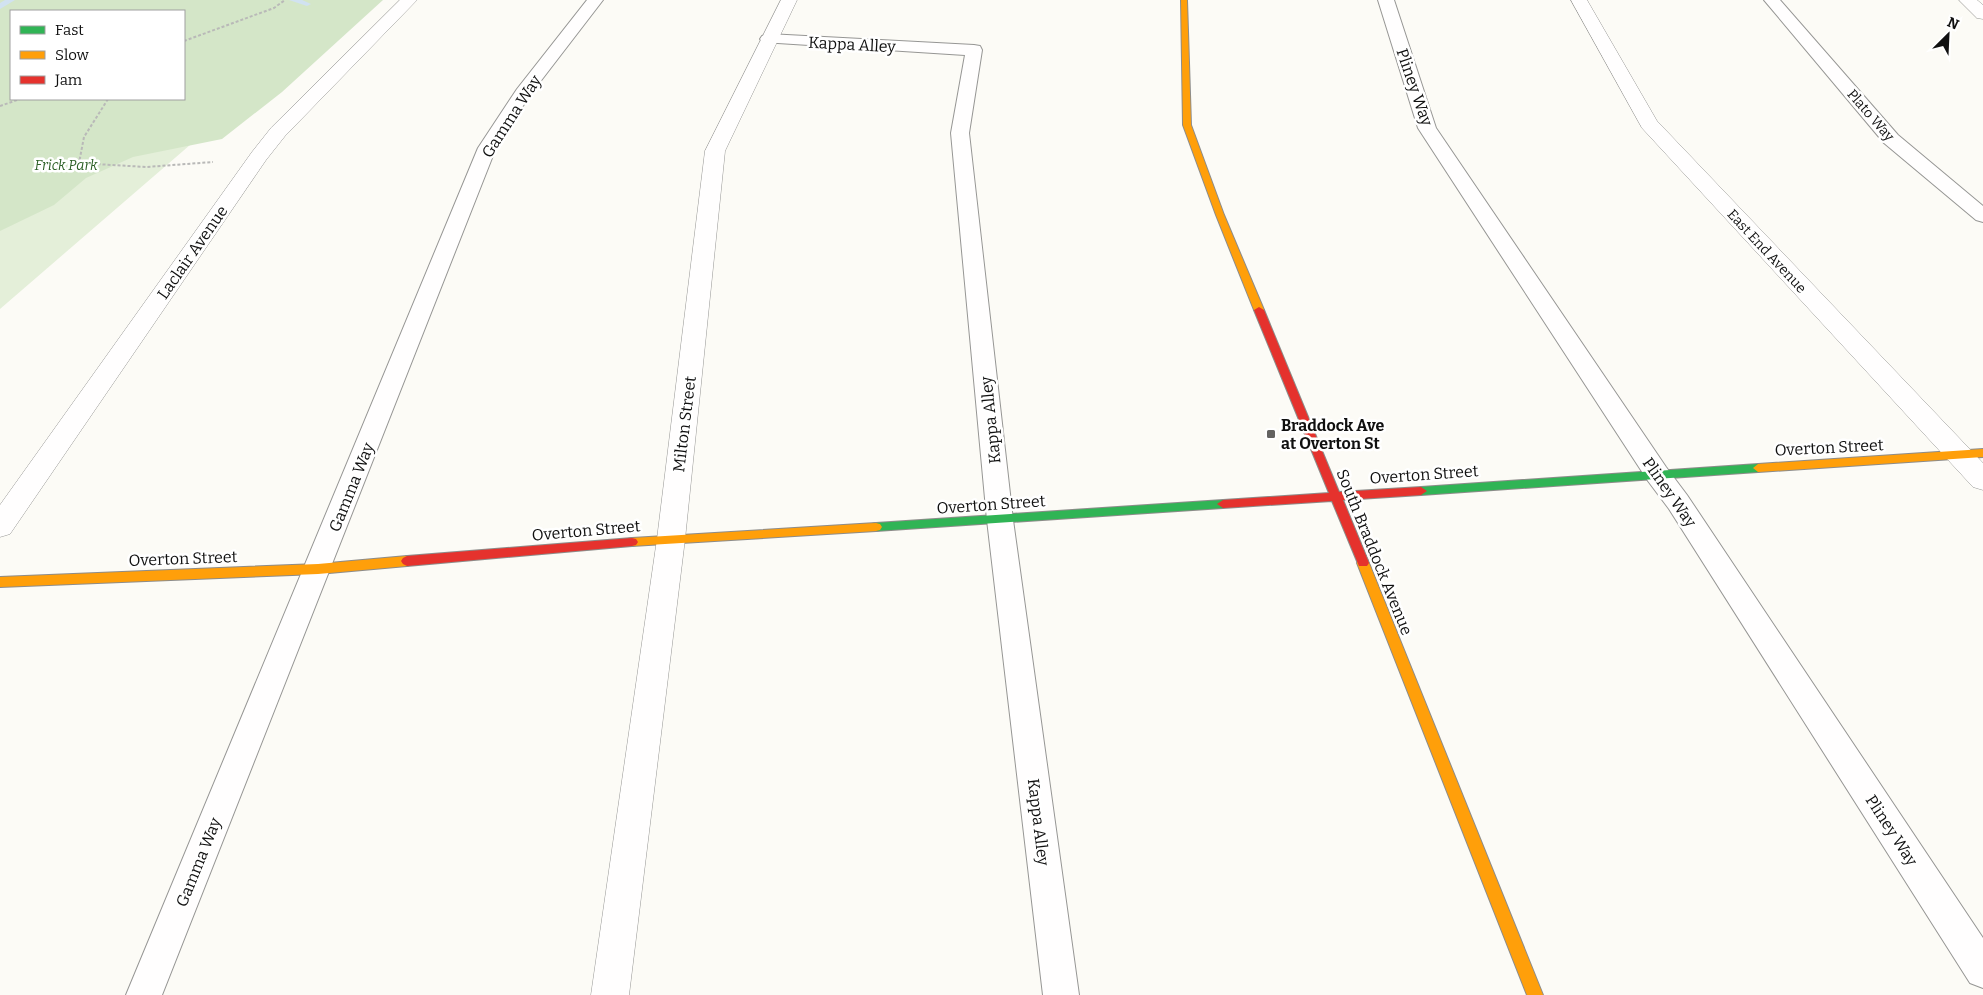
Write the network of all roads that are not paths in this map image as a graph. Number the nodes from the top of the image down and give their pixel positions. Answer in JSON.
{"nodes":[{"id":1,"x":409,"y":0,"type":"edge"},
{"id":2,"x":595,"y":0,"type":"edge"},
{"id":3,"x":789,"y":0,"type":"edge"},
{"id":4,"x":1184,"y":0,"type":"edge"},
{"id":5,"x":1386,"y":0,"type":"edge"},
{"id":6,"x":1579,"y":0,"type":"edge"},
{"id":7,"x":1772,"y":0,"type":"edge"},
{"id":8,"x":1967,"y":0,"type":"edge"},
{"id":9,"x":1983,"y":14,"type":"edge"},
{"id":10,"x":768,"y":39,"type":"junction"},
{"id":11,"x":1983,"y":216,"type":"edge"},
{"id":12,"x":1983,"y":454,"type":"edge"},
{"id":13,"x":1958,"y":455,"type":"junction"},
{"id":14,"x":1657,"y":474,"type":"junction"},
{"id":15,"x":1983,"y":480,"type":"edge"},
{"id":16,"x":1336,"y":496,"type":"junction"},
{"id":17,"x":1000,"y":520,"type":"junction"},
{"id":18,"x":0,"y":526,"type":"edge"},
{"id":19,"x":671,"y":539,"type":"junction"},
{"id":20,"x":318,"y":569,"type":"junction"},
{"id":21,"x":0,"y":582,"type":"edge"},
{"id":22,"x":1983,"y":970,"type":"edge"},
{"id":23,"x":144,"y":995,"type":"edge"},
{"id":24,"x":610,"y":995,"type":"edge"},
{"id":25,"x":1061,"y":995,"type":"edge"},
{"id":26,"x":1535,"y":995,"type":"edge"}],
"edges":[{"from":1,"to":18,"type":"street","name":"Laclair Avenue"},
{"from":2,"to":20,"type":"lane","name":"Gamma Way"},
{"from":3,"to":10,"type":"street","name":"Milton Street"},
{"from":4,"to":16,"type":"street","name":"South Braddock Avenue"},
{"from":5,"to":14,"type":"lane","name":"Pliney Way"},
{"from":6,"to":13,"type":"street","name":"East End Avenue"},
{"from":7,"to":11,"type":"lane","name":"Plato Way"},
{"from":8,"to":9,"type":"street"},
{"from":10,"to":17,"type":"lane","name":"Kappa Alley"},
{"from":10,"to":19,"type":"street","name":"Milton Street"},
{"from":12,"to":13,"type":"street","name":"Overton Street"},
{"from":13,"to":14,"type":"street","name":"Overton Street"},
{"from":13,"to":15,"type":"street","name":"East End Avenue"},
{"from":14,"to":16,"type":"street","name":"Overton Street"},
{"from":14,"to":22,"type":"lane","name":"Pliney Way"},
{"from":16,"to":17,"type":"street","name":"Overton Street"},
{"from":16,"to":26,"type":"street","name":"South Braddock Avenue"},
{"from":17,"to":19,"type":"street","name":"Overton Street"},
{"from":17,"to":25,"type":"lane","name":"Kappa Alley"},
{"from":19,"to":20,"type":"street","name":"Overton Street"},
{"from":19,"to":24,"type":"street","name":"Milton Street"},
{"from":20,"to":21,"type":"street","name":"Overton Street"},
{"from":20,"to":23,"type":"lane","name":"Gamma Way"}]}
